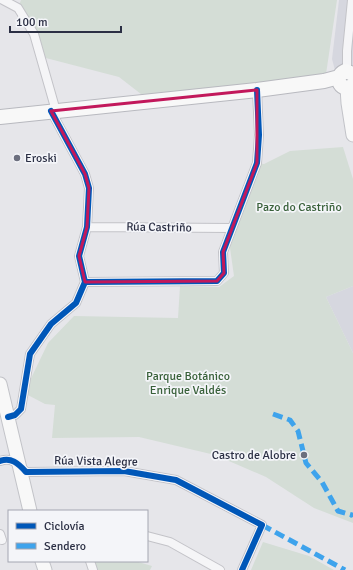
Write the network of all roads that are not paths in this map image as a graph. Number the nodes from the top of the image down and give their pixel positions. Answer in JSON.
{"nodes":[{"id":1,"x":3,"y":0,"type":"edge"},
{"id":2,"x":352,"y":0,"type":"edge"},
{"id":3,"x":20,"y":4,"type":"edge"},
{"id":4,"x":347,"y":80,"type":"edge"},
{"id":5,"x":257,"y":90,"type":"junction"},
{"id":6,"x":53,"y":111,"type":"junction"},
{"id":7,"x":0,"y":117,"type":"edge"},
{"id":8,"x":353,"y":135,"type":"edge"},
{"id":9,"x":87,"y":227,"type":"junction"},
{"id":10,"x":231,"y":228,"type":"junction"},
{"id":11,"x":85,"y":282,"type":"junction"},
{"id":12,"x":0,"y":384,"type":"edge"},
{"id":13,"x":8,"y":417,"type":"junction"},
{"id":14,"x":0,"y":461,"type":"edge"},
{"id":15,"x":17,"y":462,"type":"junction"},
{"id":16,"x":30,"y":510,"type":"edge"},
{"id":17,"x":148,"y":536,"type":"edge"},
{"id":18,"x":220,"y":570,"type":"edge"},
{"id":19,"x":242,"y":570,"type":"edge"}],
"edges":[{"from":1,"to":3,"type":"street"},
{"from":2,"to":4,"type":"street"},
{"from":3,"to":6,"type":"street"},
{"from":4,"to":5,"type":"highway"},
{"from":4,"to":8,"type":"main road"},
{"from":5,"to":6,"type":"highway"},
{"from":5,"to":10,"type":"street"},
{"from":6,"to":7,"type":"highway"},
{"from":6,"to":9,"type":"street"},
{"from":9,"to":10,"type":"street","name":"Rúa Castriño"},
{"from":9,"to":11,"type":"street"},
{"from":10,"to":11,"type":"street"},
{"from":11,"to":13,"type":"street"},
{"from":12,"to":13,"type":"main road"},
{"from":13,"to":15,"type":"main road"},
{"from":14,"to":15,"type":"street"},
{"from":15,"to":16,"type":"main road"},
{"from":15,"to":19,"type":"street","name":"Rúa Vista Alegre"},
{"from":17,"to":18,"type":"street"}]}
